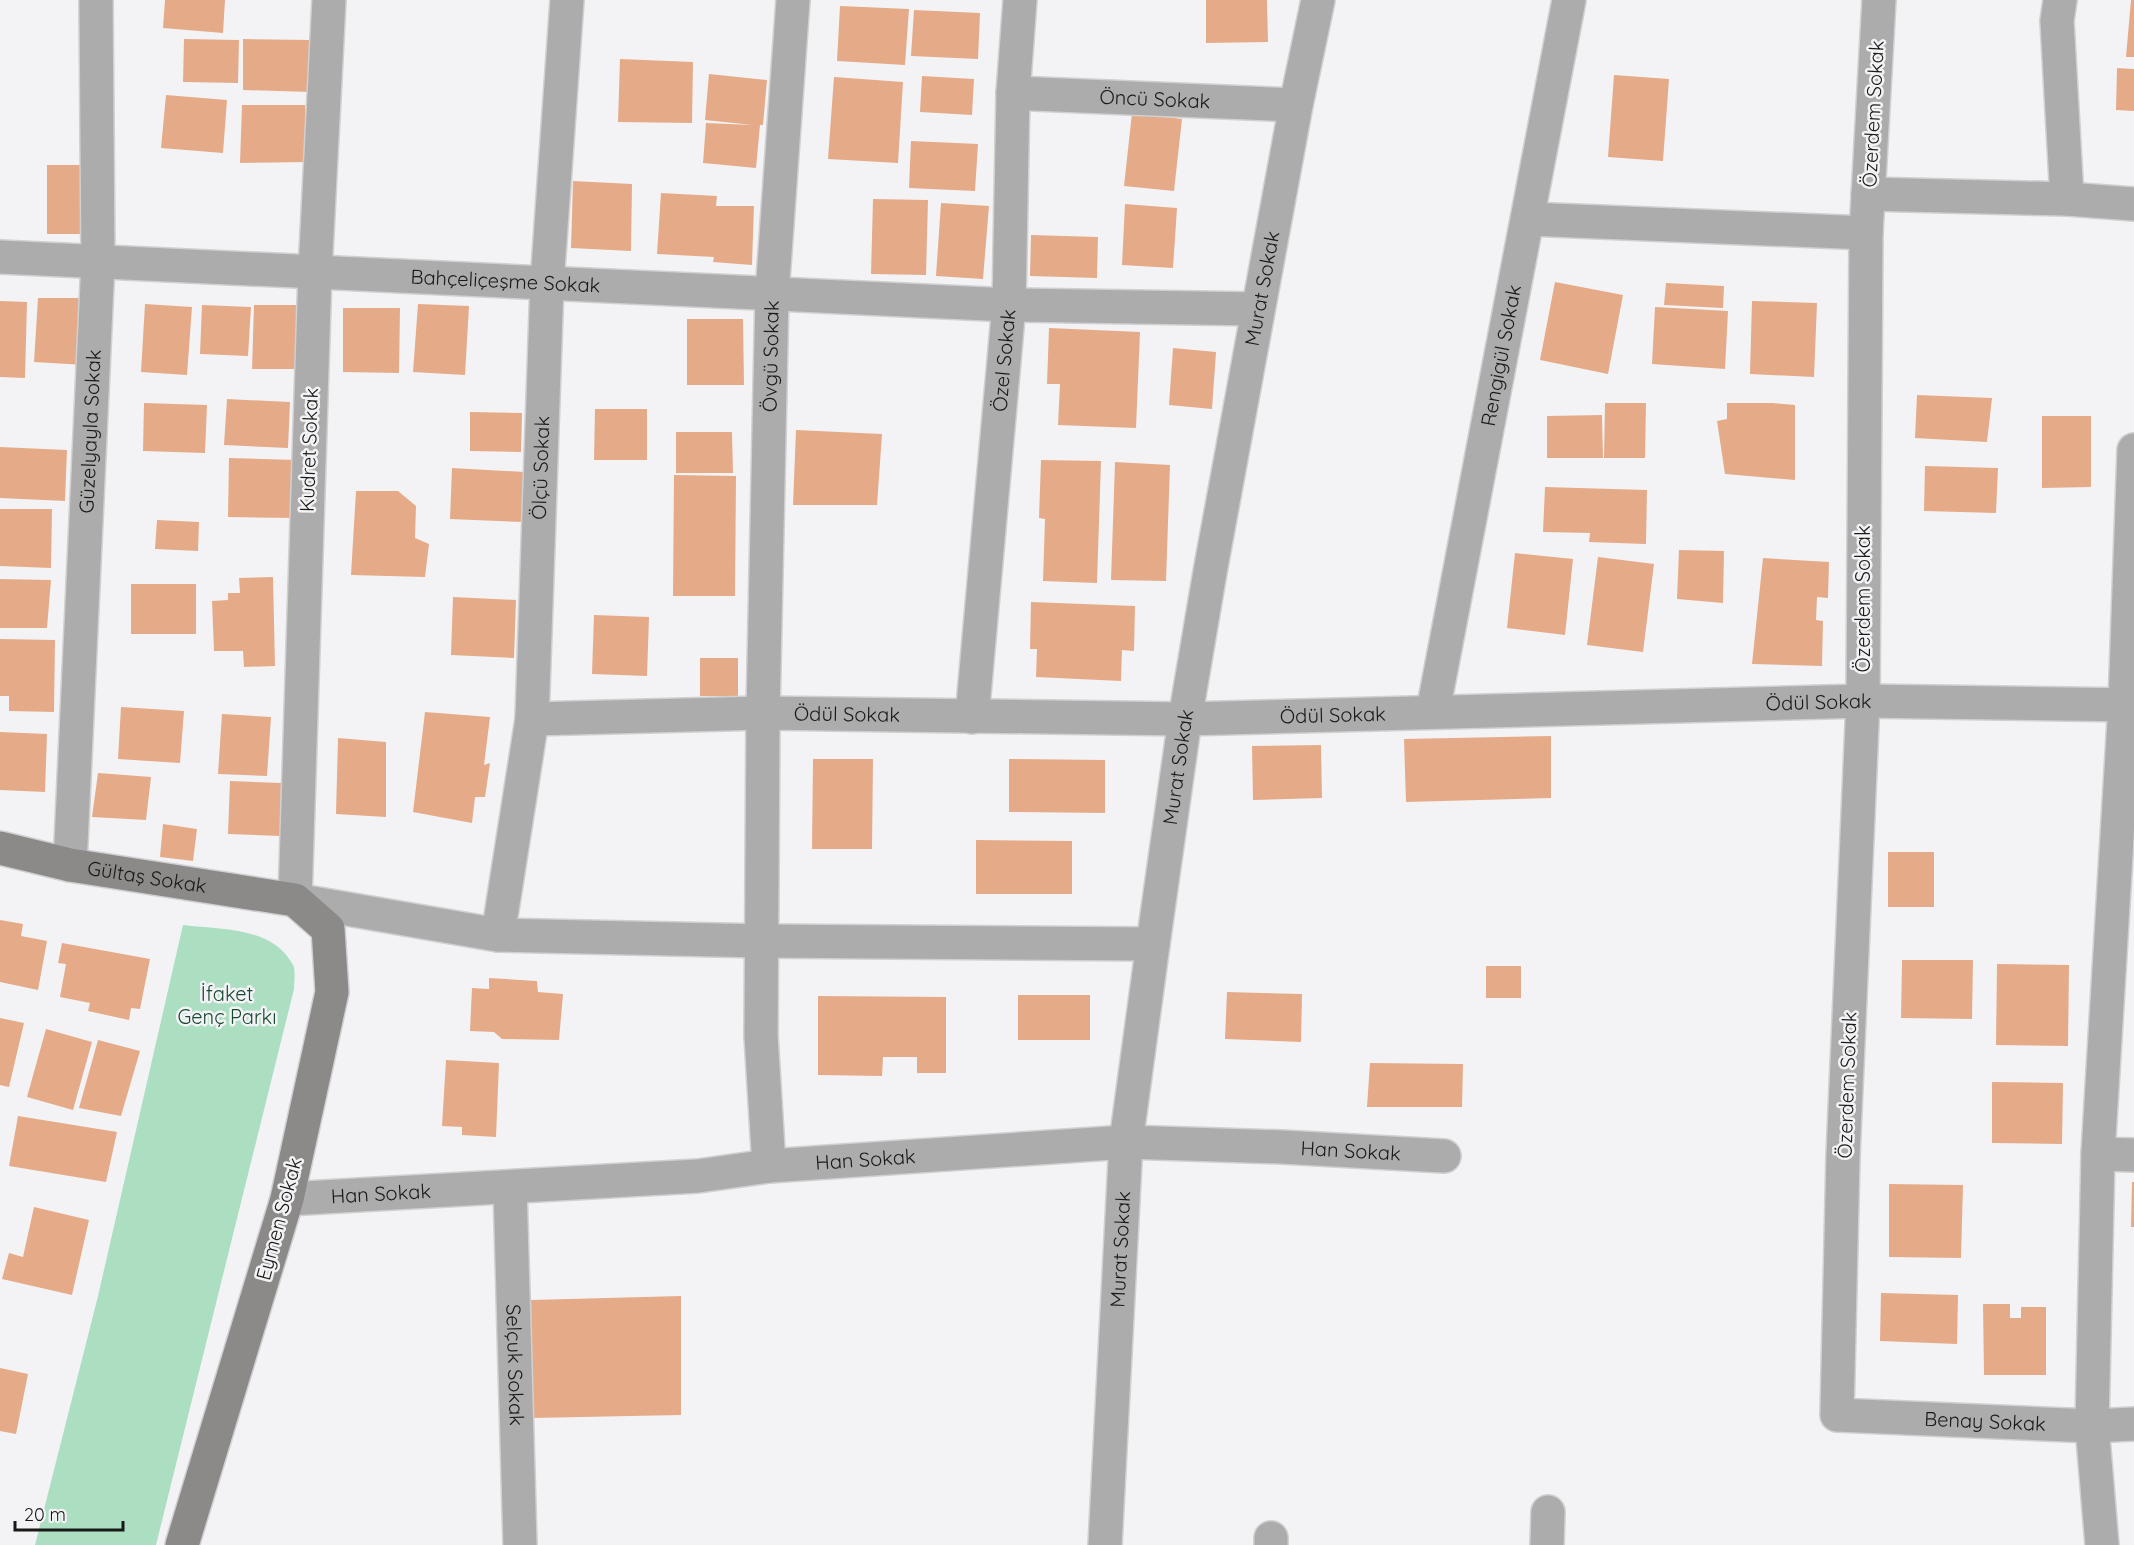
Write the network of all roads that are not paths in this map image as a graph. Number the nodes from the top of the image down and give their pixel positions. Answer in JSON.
{"nodes":[{"id":1,"x":96,"y":0,"type":"edge"},
{"id":2,"x":329,"y":0,"type":"edge"},
{"id":3,"x":567,"y":0,"type":"edge"},
{"id":4,"x":793,"y":0,"type":"edge"},
{"id":5,"x":1020,"y":0,"type":"edge"},
{"id":6,"x":1318,"y":0,"type":"edge"},
{"id":7,"x":1569,"y":0,"type":"edge"},
{"id":8,"x":1879,"y":0,"type":"edge"},
{"id":9,"x":2060,"y":0,"type":"edge"},
{"id":10,"x":1013,"y":93,"type":"junction"},
{"id":11,"x":1296,"y":105,"type":"junction"},
{"id":12,"x":1868,"y":194,"type":"junction"},
{"id":13,"x":2067,"y":199,"type":"junction"},
{"id":14,"x":2134,"y":204,"type":"edge"},
{"id":15,"x":1528,"y":219,"type":"junction"},
{"id":16,"x":1866,"y":233,"type":"junction"},
{"id":17,"x":0,"y":257,"type":"edge"},
{"id":18,"x":98,"y":262,"type":"junction"},
{"id":19,"x":315,"y":272,"type":"junction"},
{"id":20,"x":547,"y":283,"type":"junction"},
{"id":21,"x":772,"y":294,"type":"junction"},
{"id":22,"x":1009,"y":305,"type":"junction"},
{"id":23,"x":1258,"y":309,"type":"junction"},
{"id":24,"x":2134,"y":450,"type":"edge"},
{"id":25,"x":1863,"y":701,"type":"junction"},
{"id":26,"x":2129,"y":704,"type":"edge"},
{"id":27,"x":1433,"y":711,"type":"junction"},
{"id":28,"x":763,"y":713,"type":"junction"},
{"id":29,"x":972,"y":717,"type":"junction"},
{"id":30,"x":532,"y":719,"type":"junction"},
{"id":31,"x":1185,"y":719,"type":"junction"},
{"id":32,"x":0,"y":848,"type":"edge"},
{"id":33,"x":70,"y":865,"type":"junction"},
{"id":34,"x":295,"y":900,"type":"junction"},
{"id":35,"x":498,"y":935,"type":"junction"},
{"id":36,"x":762,"y":941,"type":"junction"},
{"id":37,"x":1153,"y":944,"type":"junction"},
{"id":38,"x":1126,"y":1142,"type":"junction"},
{"id":39,"x":2098,"y":1154,"type":"junction"},
{"id":40,"x":2134,"y":1155,"type":"edge"},
{"id":41,"x":1444,"y":1156,"type":"dead end"},
{"id":42,"x":769,"y":1166,"type":"junction"},
{"id":43,"x":510,"y":1187,"type":"junction"},
{"id":44,"x":287,"y":1199,"type":"junction"},
{"id":45,"x":1838,"y":1415,"type":"joint"},
{"id":46,"x":2134,"y":1424,"type":"edge"},
{"id":47,"x":2092,"y":1426,"type":"junction"},
{"id":48,"x":1548,"y":1512,"type":"dead end"},
{"id":49,"x":182,"y":1545,"type":"edge"},
{"id":50,"x":520,"y":1545,"type":"edge"},
{"id":51,"x":1105,"y":1545,"type":"edge"},
{"id":52,"x":1547,"y":1545,"type":"edge"},
{"id":53,"x":2102,"y":1545,"type":"edge"}],
"edges":[{"from":1,"to":18,"type":"street","name":"Güzelyayla Sokak"},
{"from":2,"to":19,"type":"street","name":"Kudret Sokak"},
{"from":3,"to":20,"type":"street","name":"Ölçü Sokak"},
{"from":4,"to":21,"type":"street","name":"Övgü Sokak"},
{"from":5,"to":10,"type":"street","name":"Özel Sokak"},
{"from":6,"to":11,"type":"street","name":"Murat Sokak"},
{"from":7,"to":15,"type":"street","name":"Rengigül Sokak"},
{"from":8,"to":12,"type":"street","name":"Özerdem Sokak"},
{"from":9,"to":13,"type":"street"},
{"from":10,"to":11,"type":"street","name":"Öncü Sokak"},
{"from":10,"to":22,"type":"street","name":"Özel Sokak"},
{"from":11,"to":23,"type":"street","name":"Murat Sokak"},
{"from":12,"to":13,"type":"street"},
{"from":12,"to":16,"type":"street","name":"Özerdem Sokak"},
{"from":13,"to":14,"type":"street"},
{"from":15,"to":16,"type":"street"},
{"from":15,"to":27,"type":"street","name":"Rengigül Sokak"},
{"from":16,"to":25,"type":"street","name":"Özerdem Sokak"},
{"from":17,"to":18,"type":"street","name":"Bahçeliçeşme Sokak"},
{"from":18,"to":19,"type":"street","name":"Bahçeliçeşme Sokak"},
{"from":18,"to":33,"type":"street","name":"Güzelyayla Sokak"},
{"from":19,"to":20,"type":"street","name":"Bahçeliçeşme Sokak"},
{"from":19,"to":34,"type":"street","name":"Kudret Sokak"},
{"from":20,"to":21,"type":"street","name":"Bahçeliçeşme Sokak"},
{"from":20,"to":30,"type":"street","name":"Ölçü Sokak"},
{"from":21,"to":22,"type":"street","name":"Bahçeliçeşme Sokak"},
{"from":21,"to":28,"type":"street","name":"Övgü Sokak"},
{"from":22,"to":23,"type":"street","name":"Bahçeliçeşme Sokak"},
{"from":22,"to":29,"type":"street","name":"Özel Sokak"},
{"from":23,"to":31,"type":"street","name":"Murat Sokak"},
{"from":24,"to":26,"type":"street"},
{"from":25,"to":26,"type":"street","name":"Ödül Sokak"},
{"from":25,"to":27,"type":"street","name":"Ödül Sokak"},
{"from":25,"to":45,"type":"street","name":"Özerdem Sokak"},
{"from":26,"to":39,"type":"street"},
{"from":27,"to":31,"type":"street","name":"Ödül Sokak"},
{"from":28,"to":29,"type":"street","name":"Ödül Sokak"},
{"from":28,"to":30,"type":"street","name":"Ödül Sokak"},
{"from":28,"to":36,"type":"street","name":"Övgü Sokak"},
{"from":29,"to":31,"type":"street","name":"Ödül Sokak"},
{"from":30,"to":35,"type":"street","name":"Ölçü Sokak"},
{"from":31,"to":37,"type":"street","name":"Murat Sokak"},
{"from":32,"to":33,"type":"main road","name":"Gültaş Sokak"},
{"from":33,"to":34,"type":"main road","name":"Gültaş Sokak"},
{"from":34,"to":35,"type":"street"},
{"from":34,"to":44,"type":"main road","name":"Eymen Sokak"},
{"from":35,"to":36,"type":"street"},
{"from":36,"to":37,"type":"street"},
{"from":36,"to":42,"type":"street","name":"Övgü Sokak"},
{"from":37,"to":38,"type":"street","name":"Murat Sokak"},
{"from":38,"to":41,"type":"street","name":"Han Sokak"},
{"from":38,"to":42,"type":"street","name":"Han Sokak"},
{"from":38,"to":51,"type":"street","name":"Murat Sokak"},
{"from":39,"to":40,"type":"street"},
{"from":39,"to":47,"type":"street"},
{"from":42,"to":43,"type":"street","name":"Han Sokak"},
{"from":43,"to":44,"type":"street","name":"Han Sokak"},
{"from":43,"to":50,"type":"street","name":"Selçuk Sokak"},
{"from":44,"to":49,"type":"main road","name":"Eymen Sokak"},
{"from":45,"to":47,"type":"street","name":"Benay Sokak"},
{"from":46,"to":47,"type":"street","name":"Benay Sokak"},
{"from":47,"to":53,"type":"street"},
{"from":48,"to":52,"type":"street"}]}
